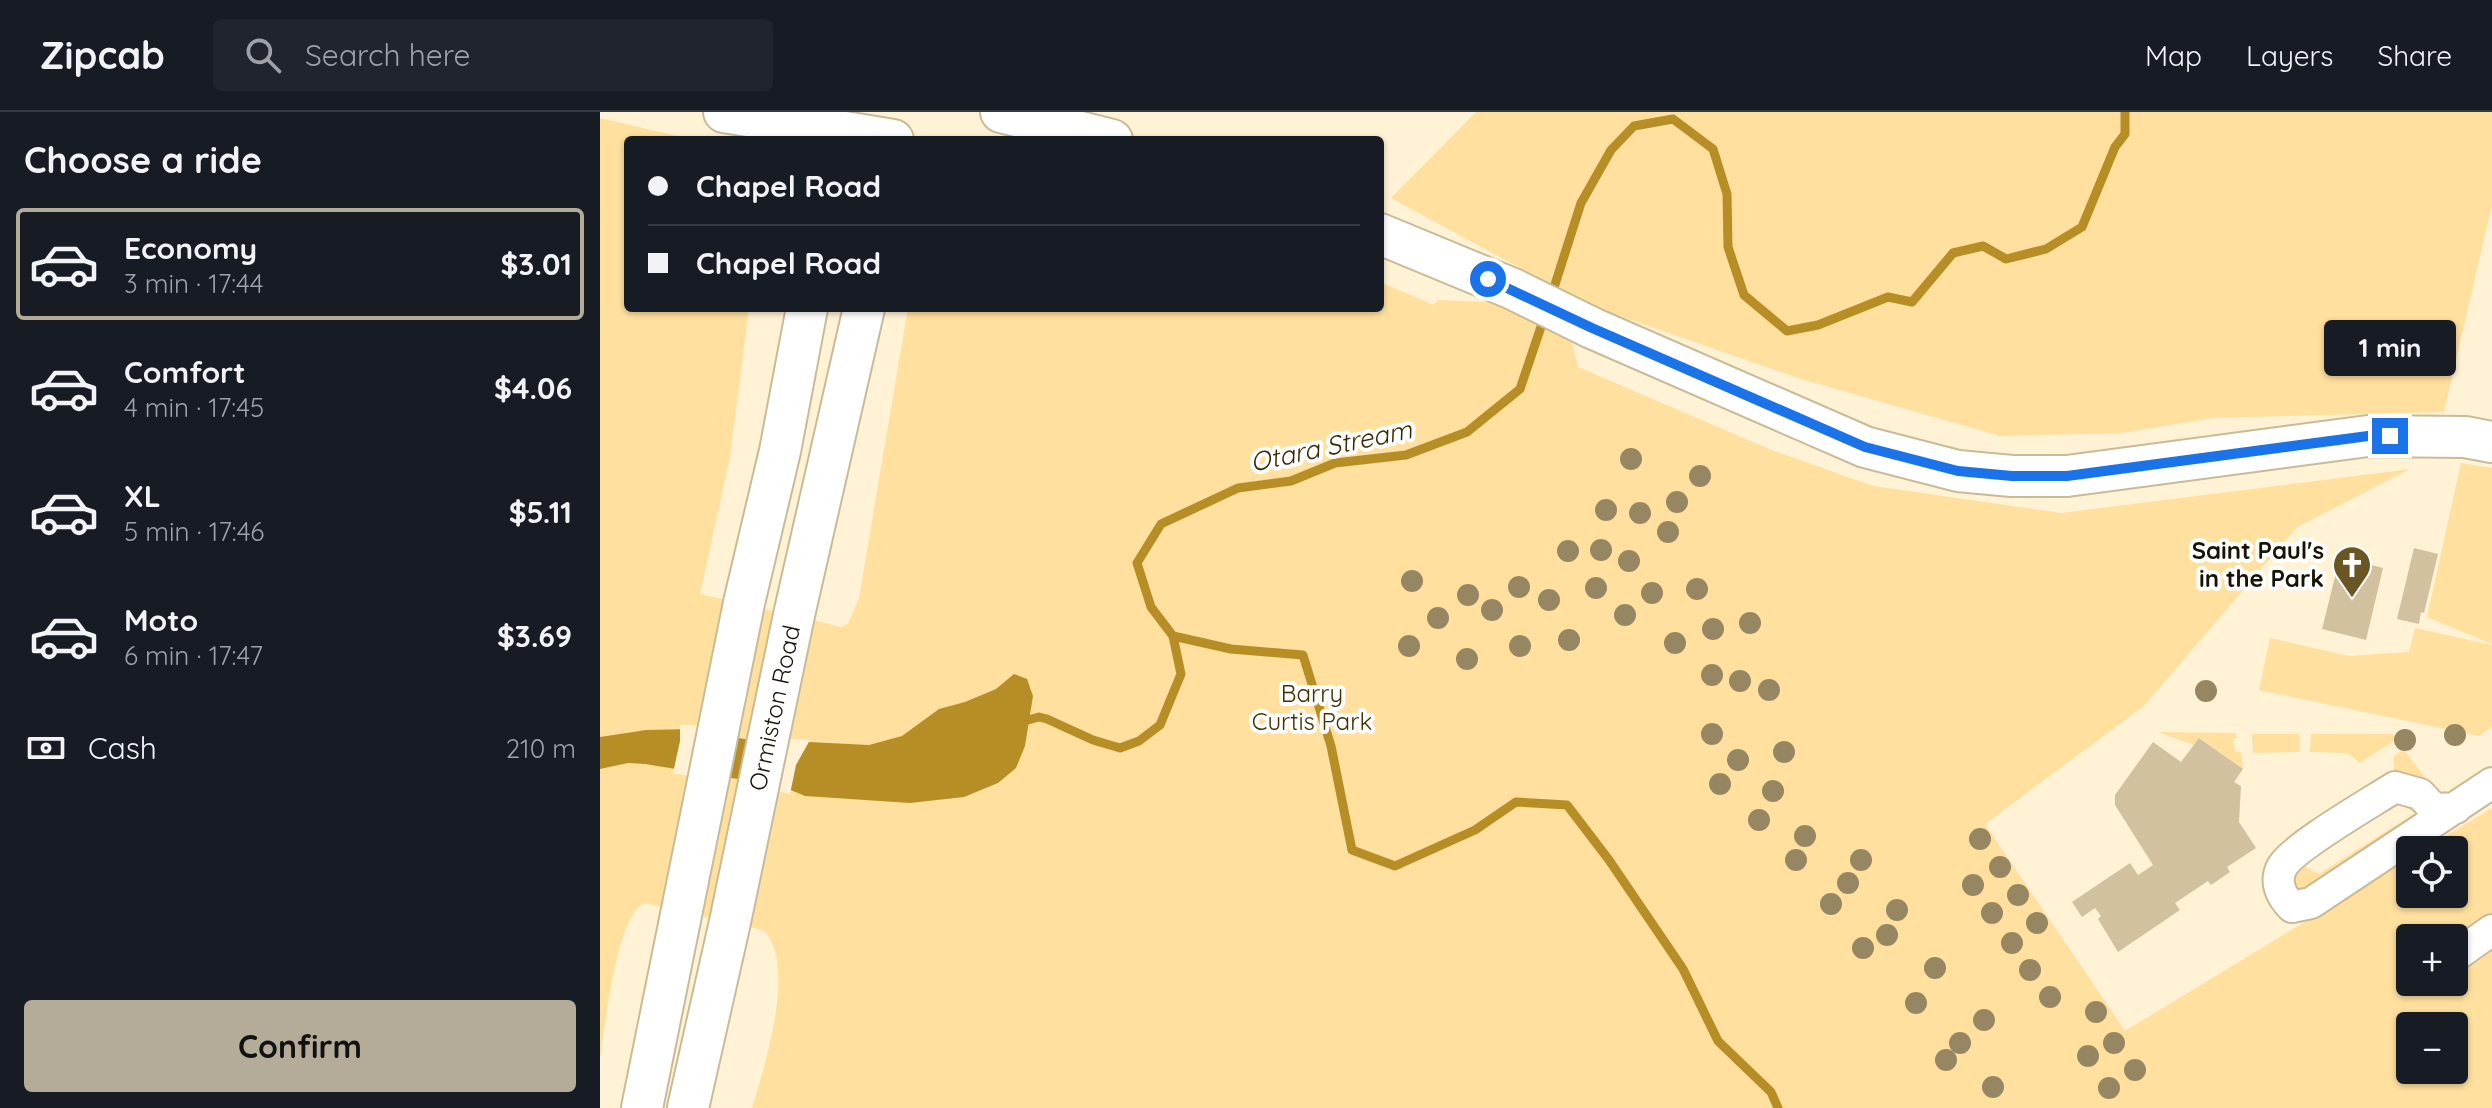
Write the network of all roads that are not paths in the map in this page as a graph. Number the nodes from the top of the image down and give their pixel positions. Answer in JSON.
{"nodes":[{"id":1,"x":724,"y":112,"type":"edge"},
{"id":2,"x":906,"y":112,"type":"edge"},
{"id":3,"x":1002,"y":112,"type":"edge"},
{"id":4,"x":845,"y":128,"type":"edge"},
{"id":5,"x":754,"y":136,"type":"edge"},
{"id":6,"x":877,"y":136,"type":"edge"},
{"id":7,"x":902,"y":136,"type":"edge"},
{"id":8,"x":1096,"y":136,"type":"edge"},
{"id":9,"x":1384,"y":236,"type":"edge"},
{"id":10,"x":863,"y":312,"type":"edge"},
{"id":11,"x":801,"y":319,"type":"edge"},
{"id":12,"x":2492,"y":442,"type":"edge"},
{"id":13,"x":2492,"y":783,"type":"edge"},
{"id":14,"x":2456,"y":808,"type":"junction"},
{"id":15,"x":2492,"y":930,"type":"edge"},
{"id":16,"x":2468,"y":947,"type":"edge"},
{"id":17,"x":642,"y":1108,"type":"edge"},
{"id":18,"x":688,"y":1108,"type":"edge"}],
"edges":[{"from":1,"to":4,"type":"main road"},
{"from":1,"to":5,"type":"main road"},
{"from":2,"to":7,"type":"main road"},
{"from":3,"to":8,"type":"main road"},
{"from":4,"to":6,"type":"main road"},
{"from":9,"to":12,"type":"main road"},
{"from":10,"to":18,"type":"main road","name":"Ormiston Road"},
{"from":11,"to":17,"type":"main road"},
{"from":13,"to":14,"type":"lane"},
{"from":14,"to":14,"type":"lane"},
{"from":15,"to":16,"type":"lane"}]}
